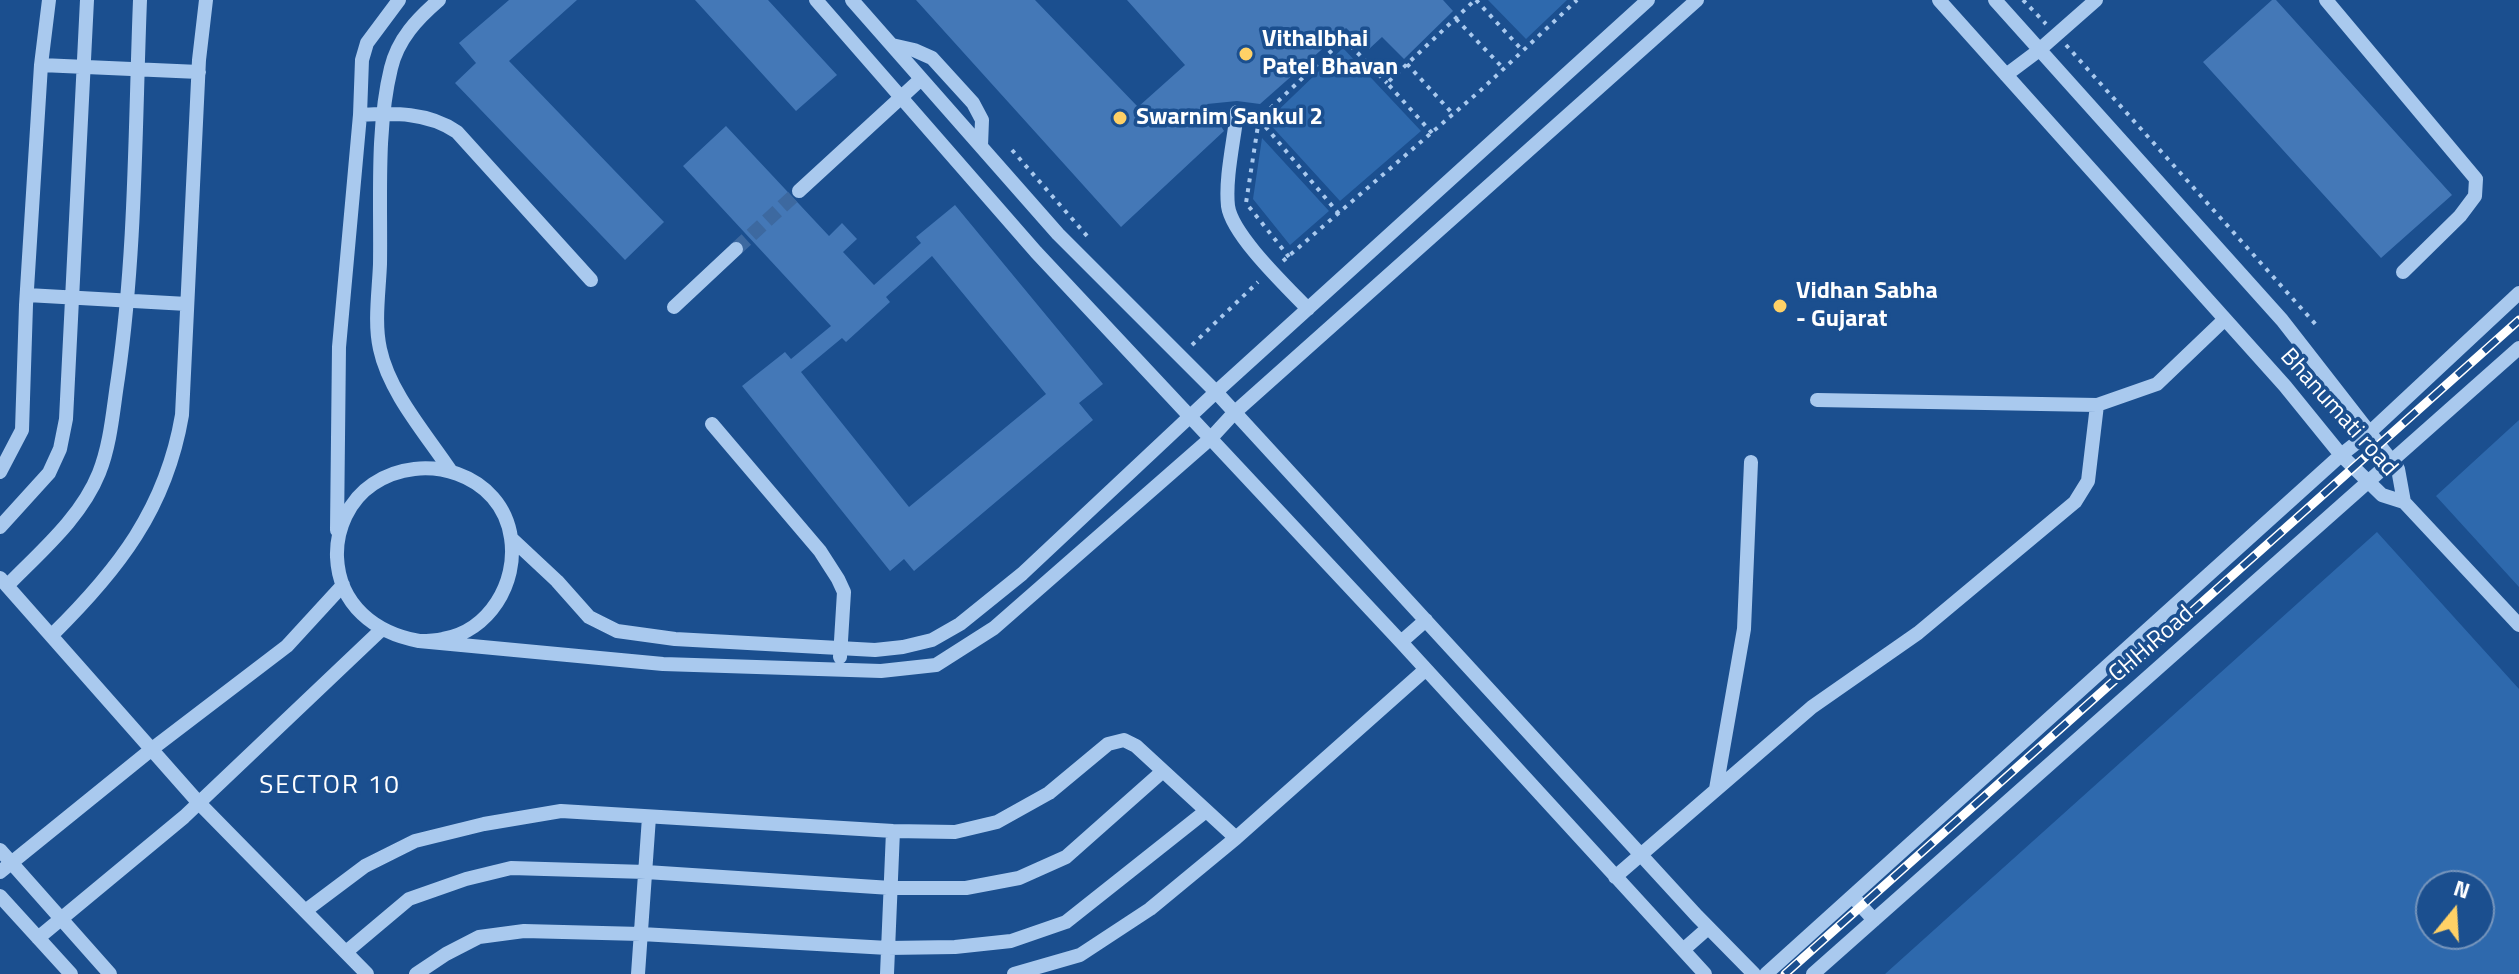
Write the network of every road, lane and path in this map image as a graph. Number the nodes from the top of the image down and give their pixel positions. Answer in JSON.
{"nodes":[{"id":1,"x":49,"y":0,"type":"edge"},
{"id":2,"x":87,"y":0,"type":"edge"},
{"id":3,"x":140,"y":0,"type":"edge"},
{"id":4,"x":206,"y":0,"type":"edge"},
{"id":5,"x":399,"y":0,"type":"edge"},
{"id":6,"x":439,"y":0,"type":"edge"},
{"id":7,"x":816,"y":0,"type":"edge"},
{"id":8,"x":852,"y":0,"type":"edge"},
{"id":9,"x":1476,"y":0,"type":"edge"},
{"id":10,"x":1577,"y":0,"type":"edge"},
{"id":11,"x":1648,"y":0,"type":"edge"},
{"id":12,"x":1697,"y":0,"type":"edge"},
{"id":13,"x":1939,"y":0,"type":"edge"},
{"id":14,"x":1995,"y":0,"type":"edge"},
{"id":15,"x":2023,"y":0,"type":"edge"},
{"id":16,"x":2096,"y":0,"type":"edge"},
{"id":17,"x":2326,"y":0,"type":"edge"},
{"id":18,"x":1456,"y":19,"type":"junction"},
{"id":19,"x":2056,"y":34,"type":"junction"},
{"id":20,"x":891,"y":45,"type":"junction"},
{"id":21,"x":1523,"y":51,"type":"junction"},
{"id":22,"x":2038,"y":51,"type":"junction"},
{"id":23,"x":1407,"y":64,"type":"junction"},
{"id":24,"x":41,"y":65,"type":"junction"},
{"id":25,"x":84,"y":67,"type":"junction"},
{"id":26,"x":138,"y":69,"type":"junction"},
{"id":27,"x":1504,"y":69,"type":"junction"},
{"id":28,"x":199,"y":72,"type":"junction"},
{"id":29,"x":2006,"y":75,"type":"junction"},
{"id":30,"x":921,"y":79,"type":"junction"},
{"id":31,"x":1387,"y":83,"type":"junction"},
{"id":32,"x":900,"y":97,"type":"junction"},
{"id":33,"x":1237,"y":112,"type":"dead end"},
{"id":34,"x":385,"y":113,"type":"junction"},
{"id":35,"x":1453,"y":114,"type":"junction"},
{"id":36,"x":360,"y":115,"type":"junction"},
{"id":37,"x":1259,"y":119,"type":"junction"},
{"id":38,"x":1432,"y":133,"type":"junction"},
{"id":39,"x":981,"y":146,"type":"junction"},
{"id":40,"x":1012,"y":150,"type":"dead end"},
{"id":41,"x":799,"y":191,"type":"tunnel mouth"},
{"id":42,"x":1339,"y":214,"type":"junction"},
{"id":43,"x":1094,"y":244,"type":"dead end"},
{"id":44,"x":736,"y":249,"type":"tunnel mouth"},
{"id":45,"x":1289,"y":257,"type":"junction"},
{"id":46,"x":1271,"y":269,"type":"junction"},
{"id":47,"x":2403,"y":272,"type":"dead end"},
{"id":48,"x":591,"y":280,"type":"dead end"},
{"id":49,"x":2519,"y":293,"type":"edge"},
{"id":50,"x":27,"y":295,"type":"junction"},
{"id":51,"x":73,"y":297,"type":"junction"},
{"id":52,"x":126,"y":300,"type":"junction"},
{"id":53,"x":187,"y":304,"type":"junction"},
{"id":54,"x":674,"y":307,"type":"dead end"},
{"id":55,"x":1308,"y":309,"type":"junction"},
{"id":56,"x":2225,"y":319,"type":"junction"},
{"id":57,"x":2318,"y":327,"type":"dead end"},
{"id":58,"x":2519,"y":348,"type":"edge"},
{"id":59,"x":1186,"y":349,"type":"dead end"},
{"id":60,"x":1216,"y":392,"type":"junction"},
{"id":61,"x":1817,"y":400,"type":"dead end"},
{"id":62,"x":2097,"y":405,"type":"junction"},
{"id":63,"x":1234,"y":413,"type":"junction"},
{"id":64,"x":1190,"y":417,"type":"junction"},
{"id":65,"x":712,"y":424,"type":"dead end"},
{"id":66,"x":2369,"y":433,"type":"junction"},
{"id":67,"x":1211,"y":438,"type":"junction"},
{"id":68,"x":2341,"y":455,"type":"junction"},
{"id":69,"x":1751,"y":462,"type":"dead end"},
{"id":70,"x":2393,"y":462,"type":"junction"},
{"id":71,"x":450,"y":470,"type":"junction"},
{"id":72,"x":0,"y":472,"type":"edge"},
{"id":73,"x":2369,"y":483,"type":"junction"},
{"id":74,"x":2404,"y":502,"type":"junction"},
{"id":75,"x":0,"y":527,"type":"edge"},
{"id":76,"x":511,"y":538,"type":"junction"},
{"id":77,"x":337,"y":546,"type":"junction"},
{"id":78,"x":3,"y":582,"type":"edge"},
{"id":79,"x":343,"y":585,"type":"junction"},
{"id":80,"x":1426,"y":620,"type":"junction"},
{"id":81,"x":2519,"y":625,"type":"edge"},
{"id":82,"x":381,"y":630,"type":"junction"},
{"id":83,"x":52,"y":635,"type":"junction"},
{"id":84,"x":419,"y":641,"type":"junction"},
{"id":85,"x":1401,"y":642,"type":"junction"},
{"id":86,"x":841,"y":649,"type":"junction"},
{"id":87,"x":839,"y":669,"type":"junction"},
{"id":88,"x":1425,"y":670,"type":"junction"},
{"id":89,"x":152,"y":749,"type":"junction"},
{"id":90,"x":1163,"y":771,"type":"junction"},
{"id":91,"x":1716,"y":789,"type":"junction"},
{"id":92,"x":198,"y":802,"type":"junction"},
{"id":93,"x":1206,"y":811,"type":"junction"},
{"id":94,"x":649,"y":817,"type":"junction"},
{"id":95,"x":893,"y":831,"type":"junction"},
{"id":96,"x":1236,"y":838,"type":"junction"},
{"id":97,"x":0,"y":850,"type":"edge"},
{"id":98,"x":1640,"y":854,"type":"junction"},
{"id":99,"x":6,"y":867,"type":"edge"},
{"id":100,"x":646,"y":872,"type":"junction"},
{"id":101,"x":1615,"y":877,"type":"junction"},
{"id":102,"x":891,"y":888,"type":"junction"},
{"id":103,"x":1853,"y":897,"type":"junction"},
{"id":104,"x":1,"y":898,"type":"edge"},
{"id":105,"x":305,"y":911,"type":"junction"},
{"id":106,"x":61,"y":919,"type":"junction"},
{"id":107,"x":1874,"y":920,"type":"junction"},
{"id":108,"x":1708,"y":928,"type":"junction"},
{"id":109,"x":641,"y":934,"type":"junction"},
{"id":110,"x":38,"y":938,"type":"junction"},
{"id":111,"x":888,"y":948,"type":"junction"},
{"id":112,"x":1683,"y":950,"type":"junction"},
{"id":113,"x":346,"y":952,"type":"junction"},
{"id":114,"x":71,"y":974,"type":"edge"},
{"id":115,"x":110,"y":974,"type":"edge"},
{"id":116,"x":367,"y":974,"type":"edge"},
{"id":117,"x":416,"y":974,"type":"edge"},
{"id":118,"x":638,"y":974,"type":"edge"},
{"id":119,"x":887,"y":974,"type":"edge"},
{"id":120,"x":1014,"y":974,"type":"edge"},
{"id":121,"x":1705,"y":974,"type":"edge"},
{"id":122,"x":1754,"y":974,"type":"edge"},
{"id":123,"x":1766,"y":974,"type":"edge"},
{"id":124,"x":1813,"y":974,"type":"edge"}],
"edges":[{"from":1,"to":24,"type":"street"},
{"from":2,"to":25,"type":"street"},
{"from":3,"to":26,"type":"street"},
{"from":4,"to":28,"type":"street"},
{"from":5,"to":36,"type":"street"},
{"from":6,"to":34,"type":"street"},
{"from":7,"to":32,"type":"street"},
{"from":8,"to":20,"type":"street"},
{"from":9,"to":18,"type":"path"},
{"from":9,"to":21,"type":"path"},
{"from":10,"to":21,"type":"path"},
{"from":11,"to":55,"type":"street"},
{"from":12,"to":63,"type":"street"},
{"from":13,"to":29,"type":"street","name":"Bhanumati road"},
{"from":14,"to":22,"type":"street","name":"Bhanumati road"},
{"from":15,"to":19,"type":"path"},
{"from":16,"to":19,"type":"street"},
{"from":17,"to":47,"type":"street"},
{"from":18,"to":23,"type":"path"},
{"from":18,"to":27,"type":"path"},
{"from":19,"to":22,"type":"street"},
{"from":19,"to":57,"type":"path"},
{"from":20,"to":30,"type":"street"},
{"from":20,"to":39,"type":"street"},
{"from":21,"to":27,"type":"path"},
{"from":22,"to":29,"type":"street"},
{"from":22,"to":66,"type":"street","name":"Bhanumati road"},
{"from":23,"to":31,"type":"path"},
{"from":23,"to":35,"type":"path"},
{"from":24,"to":25,"type":"street"},
{"from":24,"to":50,"type":"street"},
{"from":25,"to":26,"type":"street"},
{"from":25,"to":51,"type":"street"},
{"from":26,"to":28,"type":"street"},
{"from":26,"to":52,"type":"street"},
{"from":27,"to":35,"type":"path"},
{"from":28,"to":53,"type":"street"},
{"from":29,"to":56,"type":"street","name":"Bhanumati road"},
{"from":30,"to":32,"type":"street"},
{"from":30,"to":39,"type":"street"},
{"from":31,"to":37,"type":"path"},
{"from":31,"to":38,"type":"path"},
{"from":32,"to":41,"type":"street"},
{"from":32,"to":64,"type":"street"},
{"from":33,"to":46,"type":"street"},
{"from":34,"to":36,"type":"street"},
{"from":34,"to":48,"type":"street"},
{"from":34,"to":71,"type":"street"},
{"from":35,"to":38,"type":"path"},
{"from":36,"to":77,"type":"street"},
{"from":37,"to":42,"type":"path"},
{"from":37,"to":45,"type":"path"},
{"from":38,"to":42,"type":"path"},
{"from":39,"to":60,"type":"street"},
{"from":40,"to":43,"type":"path"},
{"from":42,"to":45,"type":"path"},
{"from":44,"to":54,"type":"street"},
{"from":45,"to":46,"type":"path"},
{"from":46,"to":55,"type":"street"},
{"from":46,"to":59,"type":"path"},
{"from":49,"to":66,"type":"street"},
{"from":50,"to":51,"type":"street"},
{"from":50,"to":72,"type":"street"},
{"from":51,"to":52,"type":"street"},
{"from":51,"to":75,"type":"street"},
{"from":52,"to":53,"type":"street"},
{"from":52,"to":78,"type":"street"},
{"from":53,"to":83,"type":"street"},
{"from":55,"to":60,"type":"street"},
{"from":56,"to":62,"type":"street"},
{"from":56,"to":68,"type":"street","name":"Bhanumati road"},
{"from":58,"to":70,"type":"street","name":"CHH Road"},
{"from":60,"to":63,"type":"street"},
{"from":60,"to":64,"type":"street"},
{"from":61,"to":62,"type":"street"},
{"from":62,"to":91,"type":"street"},
{"from":63,"to":67,"type":"street"},
{"from":63,"to":80,"type":"street"},
{"from":64,"to":67,"type":"street"},
{"from":64,"to":86,"type":"street"},
{"from":65,"to":86,"type":"street"},
{"from":66,"to":68,"type":"street"},
{"from":66,"to":70,"type":"street","name":"Bhanumati road"},
{"from":67,"to":85,"type":"street"},
{"from":67,"to":87,"type":"street"},
{"from":68,"to":73,"type":"street","name":"Bhanumati road"},
{"from":68,"to":103,"type":"street"},
{"from":69,"to":91,"type":"street"},
{"from":70,"to":73,"type":"street","name":"CHH Road"},
{"from":70,"to":74,"type":"street","name":"Bhanumati road"},
{"from":71,"to":76,"type":"street"},
{"from":71,"to":77,"type":"street"},
{"from":73,"to":74,"type":"street","name":"Bhanumati road"},
{"from":73,"to":107,"type":"street","name":"CHH Road"},
{"from":74,"to":81,"type":"street"},
{"from":76,"to":84,"type":"street"},
{"from":76,"to":86,"type":"street"},
{"from":77,"to":79,"type":"street"},
{"from":78,"to":83,"type":"street"},
{"from":79,"to":82,"type":"street"},
{"from":79,"to":89,"type":"street"},
{"from":80,"to":85,"type":"street"},
{"from":80,"to":98,"type":"street"},
{"from":82,"to":84,"type":"street"},
{"from":82,"to":92,"type":"street"},
{"from":83,"to":89,"type":"street"},
{"from":84,"to":87,"type":"street"},
{"from":85,"to":88,"type":"street"},
{"from":86,"to":87,"type":"street"},
{"from":88,"to":96,"type":"street"},
{"from":88,"to":101,"type":"street"},
{"from":89,"to":92,"type":"street"},
{"from":89,"to":99,"type":"street"},
{"from":90,"to":93,"type":"street"},
{"from":90,"to":95,"type":"street"},
{"from":90,"to":102,"type":"street"},
{"from":91,"to":98,"type":"street"},
{"from":92,"to":105,"type":"street"},
{"from":92,"to":106,"type":"street"},
{"from":93,"to":96,"type":"street"},
{"from":93,"to":111,"type":"street"},
{"from":94,"to":95,"type":"street"},
{"from":94,"to":100,"type":"street"},
{"from":94,"to":105,"type":"street"},
{"from":95,"to":102,"type":"street"},
{"from":96,"to":120,"type":"street"},
{"from":97,"to":99,"type":"street"},
{"from":98,"to":101,"type":"street"},
{"from":98,"to":108,"type":"street"},
{"from":99,"to":106,"type":"street"},
{"from":100,"to":102,"type":"street"},
{"from":100,"to":109,"type":"street"},
{"from":100,"to":113,"type":"street"},
{"from":101,"to":112,"type":"street"},
{"from":102,"to":111,"type":"street"},
{"from":103,"to":107,"type":"street"},
{"from":103,"to":123,"type":"street"},
{"from":104,"to":110,"type":"street"},
{"from":105,"to":113,"type":"street"},
{"from":106,"to":110,"type":"street"},
{"from":106,"to":115,"type":"street"},
{"from":107,"to":124,"type":"street","name":"CHH Road"},
{"from":108,"to":112,"type":"street"},
{"from":108,"to":122,"type":"street"},
{"from":109,"to":111,"type":"street"},
{"from":109,"to":117,"type":"street"},
{"from":109,"to":118,"type":"street"},
{"from":110,"to":114,"type":"street"},
{"from":111,"to":119,"type":"street"},
{"from":112,"to":121,"type":"street"},
{"from":113,"to":116,"type":"street"}]}
